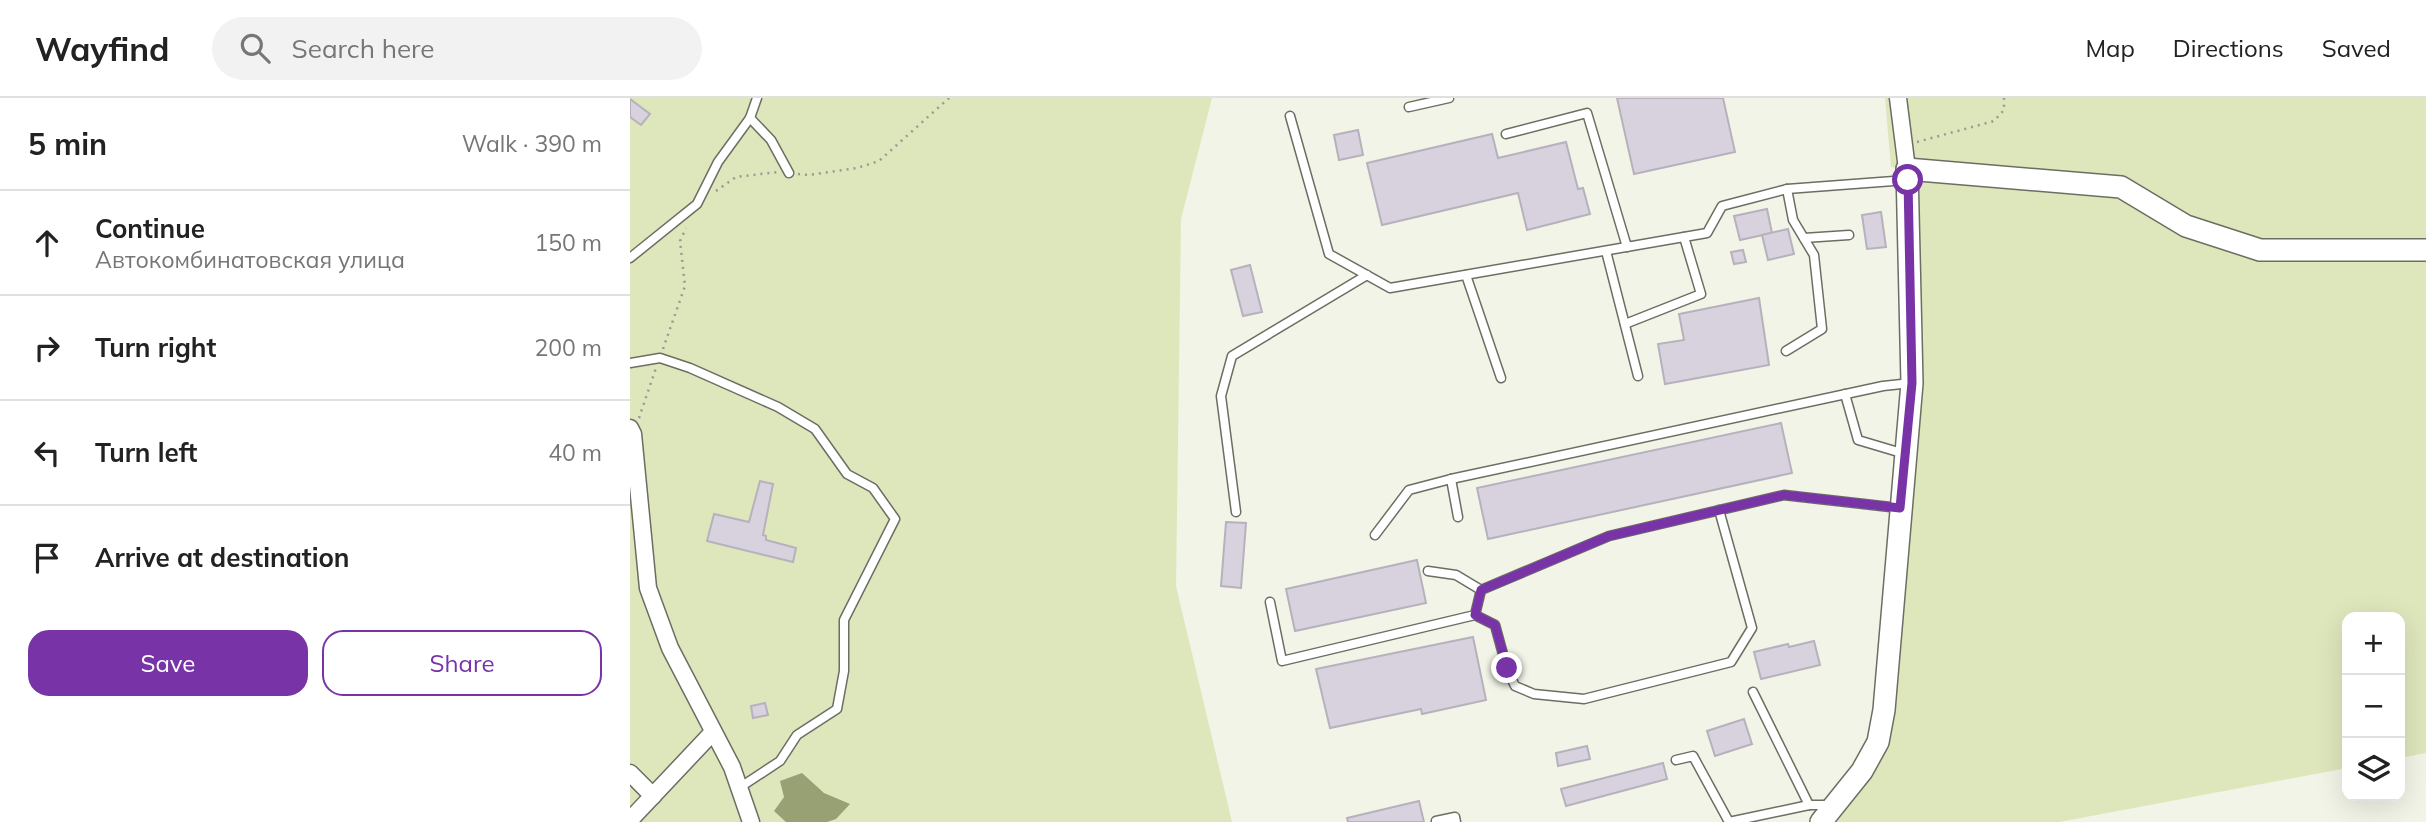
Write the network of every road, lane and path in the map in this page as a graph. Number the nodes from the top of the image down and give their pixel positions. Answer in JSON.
{"nodes":[{"id":1,"x":757,"y":98,"type":"edge"},
{"id":2,"x":949,"y":98,"type":"edge"},
{"id":3,"x":1449,"y":98,"type":"edge"},
{"id":4,"x":1898,"y":98,"type":"edge"},
{"id":5,"x":2004,"y":98,"type":"edge"},
{"id":6,"x":1409,"y":107,"type":"dead end"},
{"id":7,"x":1290,"y":116,"type":"dead end"},
{"id":8,"x":750,"y":118,"type":"junction"},
{"id":9,"x":1506,"y":134,"type":"dead end"},
{"id":10,"x":1904,"y":146,"type":"junction"},
{"id":11,"x":789,"y":173,"type":"junction"},
{"id":12,"x":1907,"y":175,"type":"junction"},
{"id":13,"x":1787,"y":189,"type":"junction"},
{"id":14,"x":697,"y":204,"type":"junction"},
{"id":15,"x":686,"y":229,"type":"dead end"},
{"id":16,"x":1849,"y":235,"type":"dead end"},
{"id":17,"x":1684,"y":237,"type":"junction"},
{"id":18,"x":1804,"y":238,"type":"junction"},
{"id":19,"x":1628,"y":247,"type":"junction"},
{"id":20,"x":2426,"y":250,"type":"edge"},
{"id":21,"x":1606,"y":251,"type":"junction"},
{"id":22,"x":630,"y":258,"type":"edge"},
{"id":23,"x":1367,"y":275,"type":"junction"},
{"id":24,"x":1466,"y":275,"type":"junction"},
{"id":25,"x":1625,"y":324,"type":"junction"},
{"id":26,"x":1786,"y":351,"type":"dead end"},
{"id":27,"x":660,"y":358,"type":"junction"},
{"id":28,"x":630,"y":363,"type":"edge"},
{"id":29,"x":1638,"y":376,"type":"dead end"},
{"id":30,"x":1501,"y":378,"type":"dead end"},
{"id":31,"x":1912,"y":383,"type":"junction"},
{"id":32,"x":1845,"y":394,"type":"junction"},
{"id":33,"x":632,"y":431,"type":"edge"},
{"id":34,"x":1905,"y":454,"type":"junction"},
{"id":35,"x":1451,"y":479,"type":"junction"},
{"id":36,"x":1900,"y":508,"type":"junction"},
{"id":37,"x":1719,"y":510,"type":"junction"},
{"id":38,"x":1236,"y":512,"type":"dead end"},
{"id":39,"x":1458,"y":517,"type":"dead end"},
{"id":40,"x":1375,"y":535,"type":"dead end"},
{"id":41,"x":1428,"y":571,"type":"dead end"},
{"id":42,"x":1481,"y":590,"type":"junction"},
{"id":43,"x":1270,"y":602,"type":"dead end"},
{"id":44,"x":1475,"y":615,"type":"junction"},
{"id":45,"x":1753,"y":692,"type":"dead end"},
{"id":46,"x":713,"y":732,"type":"junction"},
{"id":47,"x":1676,"y":760,"type":"dead end"},
{"id":48,"x":630,"y":773,"type":"edge"},
{"id":49,"x":739,"y":788,"type":"junction"},
{"id":50,"x":653,"y":796,"type":"junction"},
{"id":51,"x":1815,"y":813,"type":"edge"},
{"id":52,"x":630,"y":820,"type":"edge"},
{"id":53,"x":1436,"y":821,"type":"edge"},
{"id":54,"x":751,"y":822,"type":"edge"},
{"id":55,"x":1456,"y":822,"type":"edge"}],
"edges":[{"from":1,"to":8,"type":"lane"},
{"from":2,"to":11,"type":"path"},
{"from":3,"to":6,"type":"lane"},
{"from":4,"to":10,"type":"street"},
{"from":5,"to":10,"type":"path"},
{"from":7,"to":23,"type":"lane"},
{"from":8,"to":11,"type":"lane"},
{"from":8,"to":14,"type":"lane"},
{"from":9,"to":19,"type":"lane"},
{"from":10,"to":12,"type":"street"},
{"from":11,"to":14,"type":"path"},
{"from":12,"to":13,"type":"lane"},
{"from":12,"to":20,"type":"street"},
{"from":12,"to":31,"type":"street"},
{"from":13,"to":17,"type":"lane"},
{"from":13,"to":18,"type":"lane"},
{"from":14,"to":22,"type":"lane"},
{"from":15,"to":27,"type":"path"},
{"from":16,"to":18,"type":"lane"},
{"from":17,"to":19,"type":"lane"},
{"from":17,"to":25,"type":"lane"},
{"from":18,"to":26,"type":"lane"},
{"from":19,"to":21,"type":"lane"},
{"from":21,"to":24,"type":"lane"},
{"from":21,"to":25,"type":"lane"},
{"from":23,"to":24,"type":"lane"},
{"from":23,"to":38,"type":"lane"},
{"from":24,"to":30,"type":"lane"},
{"from":25,"to":29,"type":"lane"},
{"from":27,"to":28,"type":"lane"},
{"from":27,"to":33,"type":"path"},
{"from":27,"to":49,"type":"lane"},
{"from":31,"to":32,"type":"lane"},
{"from":31,"to":34,"type":"street"},
{"from":32,"to":34,"type":"lane"},
{"from":32,"to":35,"type":"lane"},
{"from":33,"to":46,"type":"street"},
{"from":34,"to":36,"type":"street"},
{"from":35,"to":39,"type":"lane"},
{"from":35,"to":40,"type":"lane"},
{"from":36,"to":37,"type":"lane"},
{"from":36,"to":51,"type":"street"},
{"from":37,"to":42,"type":"lane"},
{"from":37,"to":44,"type":"lane"},
{"from":41,"to":42,"type":"lane"},
{"from":42,"to":44,"type":"lane"},
{"from":43,"to":44,"type":"lane"},
{"from":45,"to":51,"type":"lane"},
{"from":46,"to":49,"type":"street"},
{"from":46,"to":50,"type":"street"},
{"from":47,"to":51,"type":"lane"},
{"from":48,"to":50,"type":"street"},
{"from":49,"to":54,"type":"street"},
{"from":50,"to":52,"type":"street"},
{"from":53,"to":55,"type":"lane"}]}
